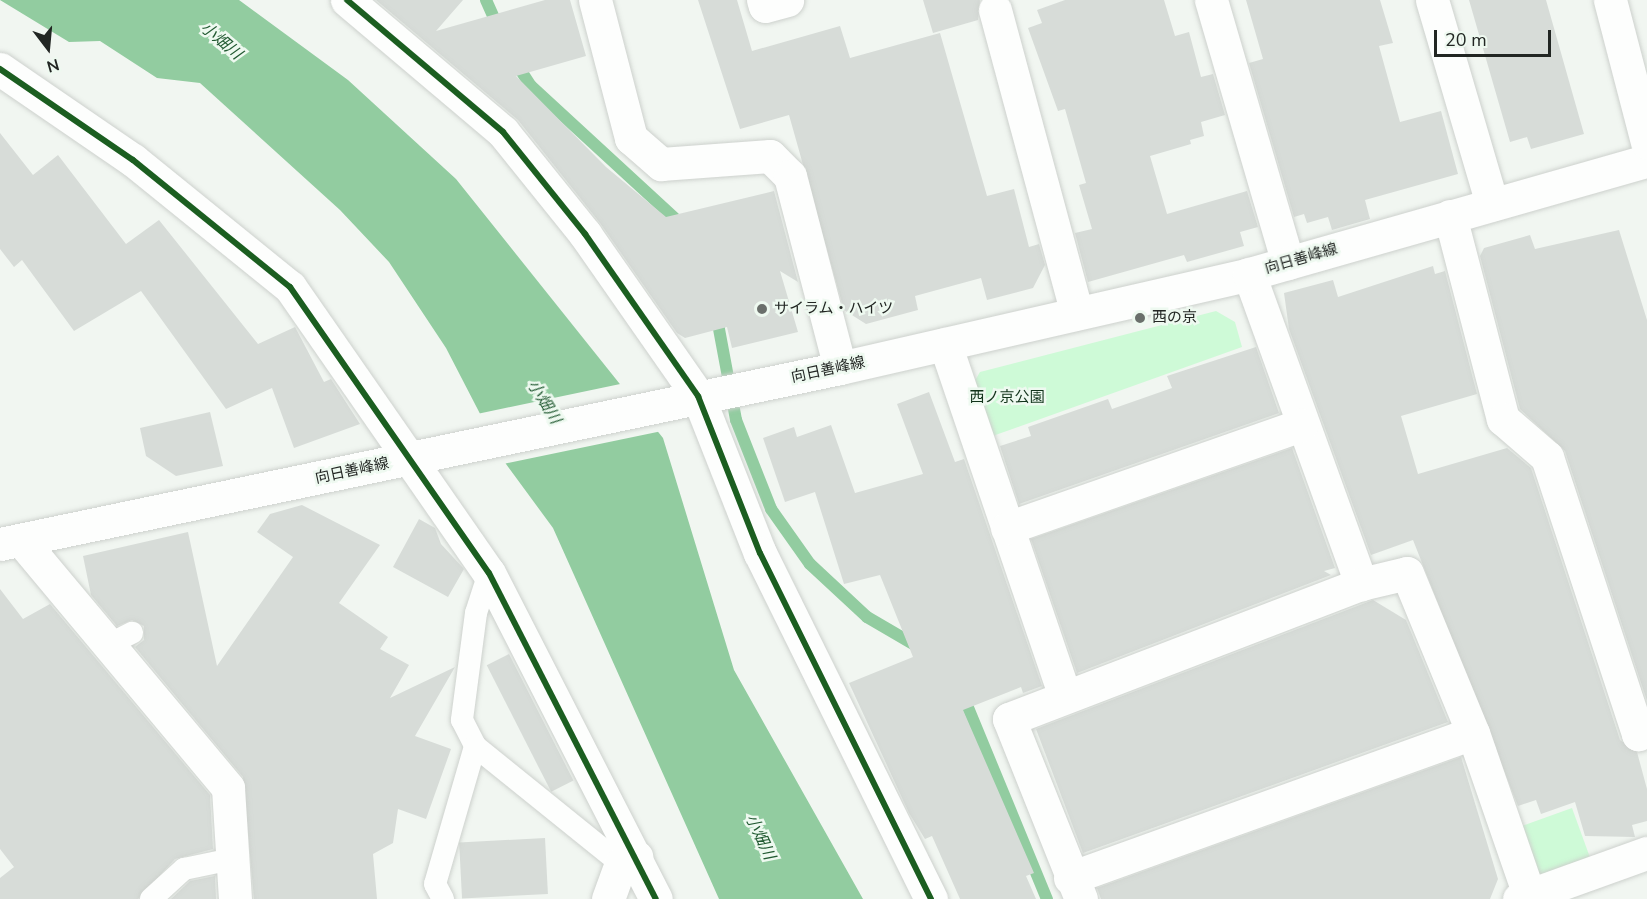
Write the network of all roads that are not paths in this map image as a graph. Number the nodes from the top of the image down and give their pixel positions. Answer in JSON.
{"nodes":[{"id":1,"x":347,"y":0,"type":"edge"},
{"id":2,"x":595,"y":0,"type":"edge"},
{"id":3,"x":763,"y":0,"type":"edge"},
{"id":4,"x":787,"y":0,"type":"edge"},
{"id":5,"x":1211,"y":0,"type":"edge"},
{"id":6,"x":1432,"y":0,"type":"edge"},
{"id":7,"x":1610,"y":0,"type":"edge"},
{"id":8,"x":995,"y":10,"type":"dead end"},
{"id":9,"x":0,"y":69,"type":"edge"},
{"id":10,"x":1647,"y":142,"type":"edge"},
{"id":11,"x":1647,"y":161,"type":"edge"},
{"id":12,"x":1492,"y":204,"type":"junction"},
{"id":13,"x":1450,"y":216,"type":"junction"},
{"id":14,"x":1288,"y":263,"type":"junction"},
{"id":15,"x":1249,"y":274,"type":"junction"},
{"id":16,"x":1077,"y":313,"type":"junction"},
{"id":17,"x":945,"y":344,"type":"junction"},
{"id":18,"x":840,"y":368,"type":"junction"},
{"id":19,"x":698,"y":396,"type":"junction"},
{"id":20,"x":1301,"y":425,"type":"junction"},
{"id":21,"x":429,"y":455,"type":"junction"},
{"id":22,"x":1007,"y":528,"type":"junction"},
{"id":23,"x":10,"y":542,"type":"edge"},
{"id":24,"x":489,"y":573,"type":"junction"},
{"id":25,"x":1361,"y":584,"type":"junction"},
{"id":26,"x":1064,"y":694,"type":"junction"},
{"id":27,"x":1647,"y":730,"type":"edge"},
{"id":28,"x":1473,"y":733,"type":"junction"},
{"id":29,"x":475,"y":746,"type":"junction"},
{"id":30,"x":1647,"y":854,"type":"edge"},
{"id":31,"x":232,"y":859,"type":"junction"},
{"id":32,"x":628,"y":860,"type":"junction"},
{"id":33,"x":1076,"y":889,"type":"edge"},
{"id":34,"x":1524,"y":897,"type":"edge"},
{"id":35,"x":151,"y":899,"type":"edge"},
{"id":36,"x":235,"y":899,"type":"edge"},
{"id":37,"x":442,"y":899,"type":"edge"},
{"id":38,"x":608,"y":899,"type":"edge"},
{"id":39,"x":656,"y":899,"type":"edge"},
{"id":40,"x":931,"y":899,"type":"edge"}],
"edges":[{"from":1,"to":19,"type":"street"},
{"from":2,"to":18,"type":"street"},
{"from":3,"to":4,"type":"street"},
{"from":5,"to":14,"type":"street"},
{"from":6,"to":12,"type":"street"},
{"from":7,"to":10,"type":"street"},
{"from":8,"to":16,"type":"street"},
{"from":9,"to":21,"type":"street"},
{"from":11,"to":12,"type":"street","name":"向日善峰線"},
{"from":12,"to":13,"type":"street","name":"向日善峰線"},
{"from":13,"to":14,"type":"street","name":"向日善峰線"},
{"from":13,"to":27,"type":"street"},
{"from":14,"to":15,"type":"street","name":"向日善峰線"},
{"from":15,"to":16,"type":"street","name":"向日善峰線"},
{"from":15,"to":20,"type":"street"},
{"from":16,"to":17,"type":"street","name":"向日善峰線"},
{"from":17,"to":18,"type":"street","name":"向日善峰線"},
{"from":17,"to":22,"type":"street"},
{"from":18,"to":19,"type":"street","name":"向日善峰線"},
{"from":19,"to":21,"type":"street","name":"向日善峰線"},
{"from":19,"to":40,"type":"street"},
{"from":20,"to":22,"type":"street"},
{"from":20,"to":25,"type":"street"},
{"from":21,"to":23,"type":"street","name":"向日善峰線"},
{"from":21,"to":24,"type":"street"},
{"from":22,"to":26,"type":"street"},
{"from":23,"to":31,"type":"street"},
{"from":24,"to":29,"type":"lane"},
{"from":24,"to":32,"type":"street"},
{"from":25,"to":26,"type":"street"},
{"from":25,"to":28,"type":"street"},
{"from":26,"to":33,"type":"street"},
{"from":28,"to":33,"type":"street"},
{"from":28,"to":34,"type":"street"},
{"from":29,"to":32,"type":"lane"},
{"from":29,"to":37,"type":"lane"},
{"from":30,"to":34,"type":"street"},
{"from":31,"to":35,"type":"lane"},
{"from":31,"to":36,"type":"street"},
{"from":32,"to":38,"type":"street"},
{"from":32,"to":39,"type":"street"}]}
